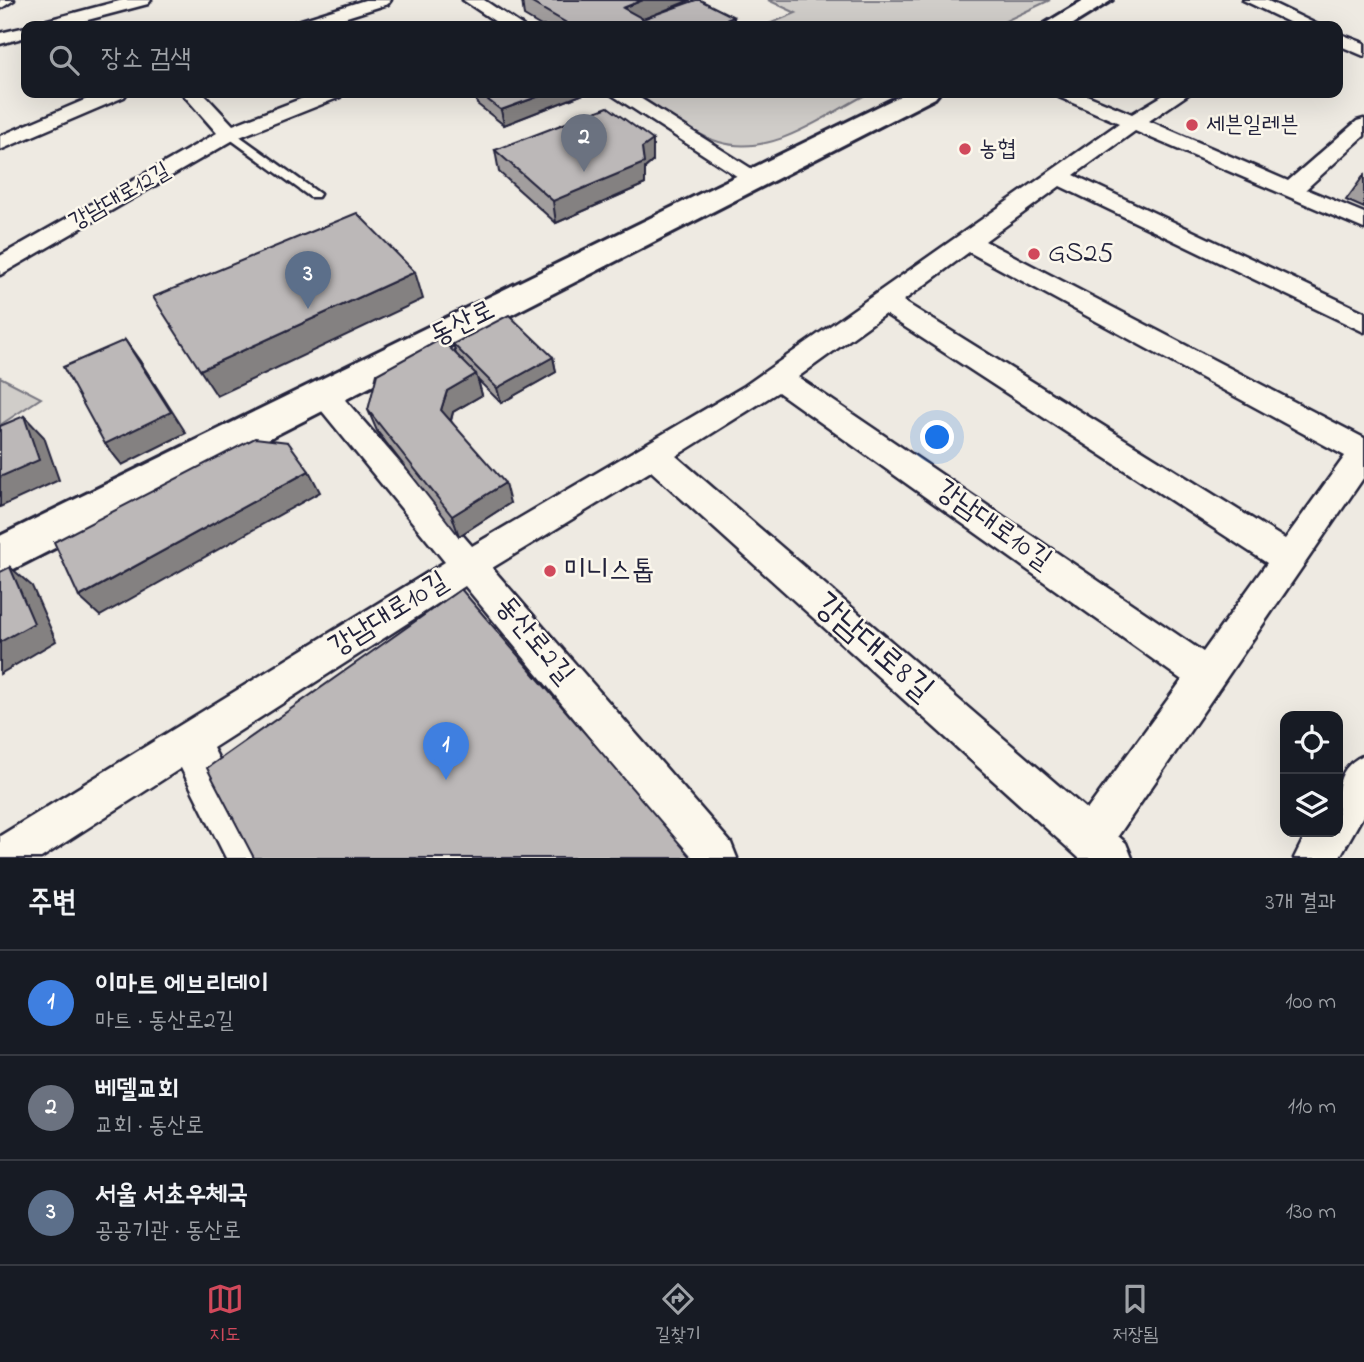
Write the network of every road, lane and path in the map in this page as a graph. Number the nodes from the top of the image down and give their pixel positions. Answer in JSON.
{"nodes":[{"id":1,"x":5,"y":0,"type":"edge"},
{"id":2,"x":382,"y":0,"type":"edge"},
{"id":3,"x":472,"y":0,"type":"edge"},
{"id":4,"x":1101,"y":0,"type":"edge"},
{"id":5,"x":1252,"y":0,"type":"edge"},
{"id":6,"x":134,"y":1,"type":"edge"},
{"id":7,"x":0,"y":4,"type":"edge"},
{"id":8,"x":96,"y":13,"type":"junction"},
{"id":9,"x":65,"y":21,"type":"edge"},
{"id":10,"x":107,"y":21,"type":"edge"},
{"id":11,"x":320,"y":21,"type":"edge"},
{"id":12,"x":506,"y":21,"type":"edge"},
{"id":13,"x":1062,"y":21,"type":"edge"},
{"id":14,"x":1291,"y":21,"type":"edge"},
{"id":15,"x":21,"y":33,"type":"edge"},
{"id":16,"x":0,"y":39,"type":"edge"},
{"id":17,"x":1343,"y":40,"type":"edge"},
{"id":18,"x":1364,"y":50,"type":"edge"},
{"id":19,"x":106,"y":98,"type":"edge"},
{"id":20,"x":197,"y":98,"type":"edge"},
{"id":21,"x":320,"y":98,"type":"edge"},
{"id":22,"x":628,"y":98,"type":"edge"},
{"id":23,"x":916,"y":98,"type":"edge"},
{"id":24,"x":1078,"y":98,"type":"edge"},
{"id":25,"x":1172,"y":98,"type":"edge"},
{"id":26,"x":1134,"y":122,"type":"junction"},
{"id":27,"x":1364,"y":125,"type":"edge"},
{"id":28,"x":230,"y":134,"type":"junction"},
{"id":29,"x":0,"y":144,"type":"edge"},
{"id":30,"x":1058,"y":176,"type":"junction"},
{"id":31,"x":757,"y":179,"type":"junction"},
{"id":32,"x":1291,"y":190,"type":"junction"},
{"id":33,"x":314,"y":194,"type":"dead end"},
{"id":34,"x":1364,"y":222,"type":"edge"},
{"id":35,"x":967,"y":241,"type":"junction"},
{"id":36,"x":3,"y":259,"type":"edge"},
{"id":37,"x":884,"y":301,"type":"junction"},
{"id":38,"x":1364,"y":323,"type":"edge"},
{"id":39,"x":778,"y":377,"type":"junction"},
{"id":40,"x":323,"y":393,"type":"junction"},
{"id":41,"x":1364,"y":453,"type":"edge"},
{"id":42,"x":654,"y":456,"type":"junction"},
{"id":43,"x":0,"y":557,"type":"edge"},
{"id":44,"x":1289,"y":559,"type":"junction"},
{"id":45,"x":469,"y":565,"type":"junction"},
{"id":46,"x":1207,"y":676,"type":"junction"},
{"id":47,"x":189,"y":742,"type":"junction"},
{"id":48,"x":1364,"y":775,"type":"edge"},
{"id":49,"x":1343,"y":811,"type":"edge"},
{"id":50,"x":1328,"y":837,"type":"edge"},
{"id":51,"x":1101,"y":849,"type":"edge"},
{"id":52,"x":3,"y":858,"type":"edge"},
{"id":53,"x":249,"y":858,"type":"edge"},
{"id":54,"x":716,"y":858,"type":"edge"},
{"id":55,"x":1315,"y":858,"type":"edge"}],
"edges":[{"from":1,"to":7,"type":"street"},
{"from":2,"to":11,"type":"street"},
{"from":3,"to":12,"type":"street"},
{"from":4,"to":13,"type":"street"},
{"from":5,"to":14,"type":"street"},
{"from":6,"to":8,"type":"street"},
{"from":8,"to":9,"type":"street"},
{"from":8,"to":10,"type":"street"},
{"from":15,"to":16,"type":"street"},
{"from":17,"to":18,"type":"street"},
{"from":19,"to":29,"type":"street"},
{"from":20,"to":28,"type":"street"},
{"from":21,"to":28,"type":"street","name":"강남대로12길"},
{"from":22,"to":31,"type":"street"},
{"from":23,"to":31,"type":"street","name":"동산로"},
{"from":24,"to":26,"type":"street"},
{"from":25,"to":26,"type":"street","name":"강남대로10길"},
{"from":26,"to":30,"type":"street","name":"강남대로10길"},
{"from":26,"to":32,"type":"street"},
{"from":27,"to":32,"type":"street"},
{"from":28,"to":33,"type":"lane"},
{"from":28,"to":36,"type":"street","name":"강남대로12길"},
{"from":30,"to":35,"type":"street","name":"강남대로10길"},
{"from":30,"to":38,"type":"street"},
{"from":31,"to":40,"type":"street","name":"동산로"},
{"from":32,"to":34,"type":"street"},
{"from":35,"to":37,"type":"street","name":"강남대로10길"},
{"from":35,"to":41,"type":"street"},
{"from":37,"to":39,"type":"street","name":"강남대로10길"},
{"from":37,"to":44,"type":"street"},
{"from":39,"to":42,"type":"street","name":"강남대로10길"},
{"from":39,"to":46,"type":"street","name":"강남대로10길"},
{"from":40,"to":43,"type":"street","name":"동산로"},
{"from":40,"to":45,"type":"street","name":"동산로2길"},
{"from":41,"to":44,"type":"street","name":"강남대로8길"},
{"from":42,"to":45,"type":"street","name":"강남대로10길"},
{"from":42,"to":51,"type":"street","name":"강남대로8길"},
{"from":44,"to":46,"type":"street","name":"강남대로8길"},
{"from":45,"to":47,"type":"street","name":"강남대로10길"},
{"from":45,"to":54,"type":"street","name":"동산로2길"},
{"from":46,"to":51,"type":"street","name":"강남대로8길"},
{"from":47,"to":52,"type":"street","name":"강남대로10길"},
{"from":47,"to":53,"type":"street"},
{"from":48,"to":49,"type":"street"},
{"from":50,"to":55,"type":"street"}]}
